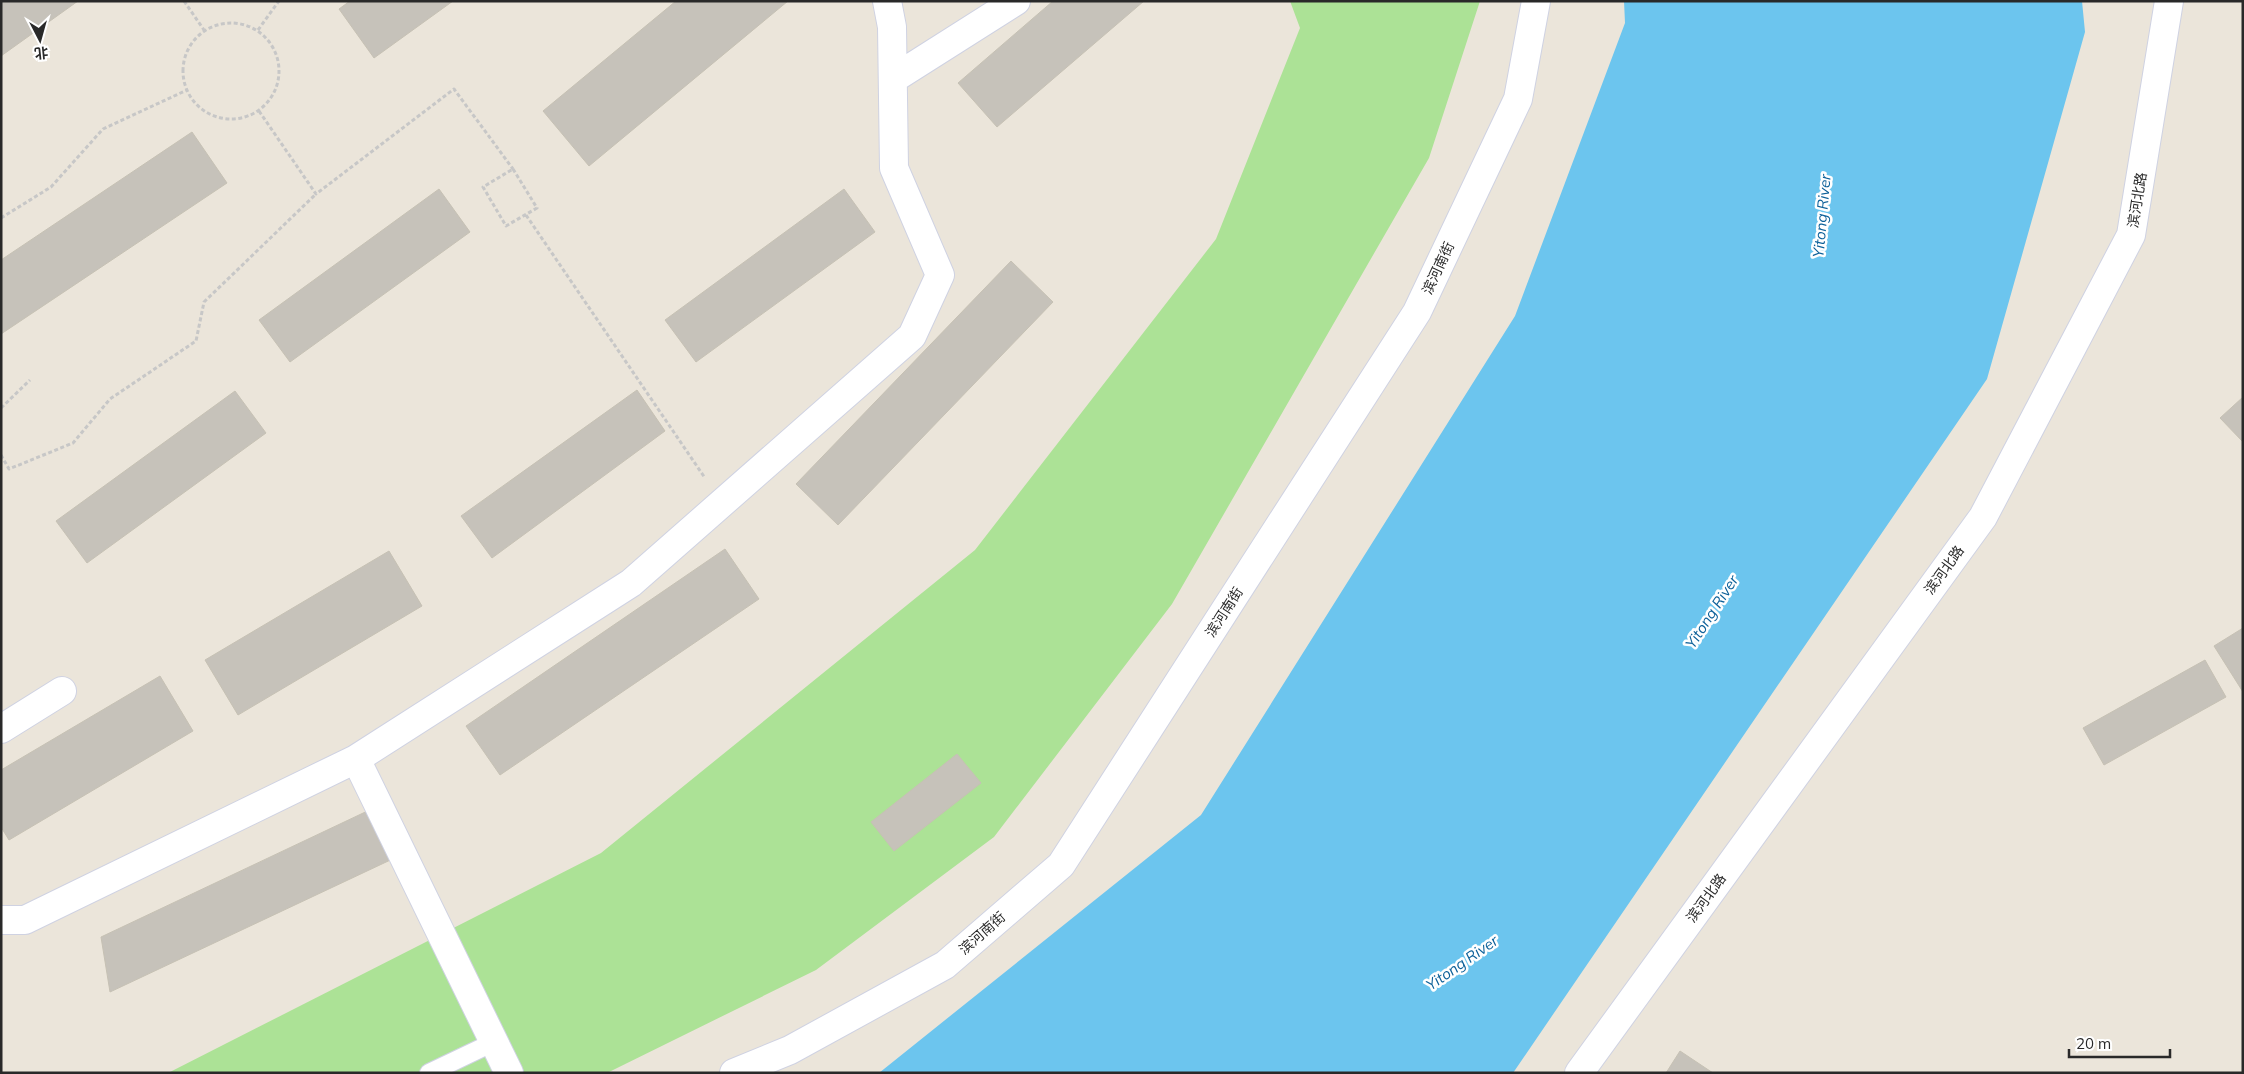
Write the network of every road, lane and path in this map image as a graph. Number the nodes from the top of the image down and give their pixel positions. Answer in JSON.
{"nodes":[{"id":1,"x":184,"y":1,"type":"edge"},
{"id":2,"x":279,"y":1,"type":"edge"},
{"id":3,"x":887,"y":1,"type":"edge"},
{"id":4,"x":1016,"y":1,"type":"edge"},
{"id":5,"x":1536,"y":1,"type":"edge"},
{"id":6,"x":2169,"y":1,"type":"edge"},
{"id":7,"x":204,"y":30,"type":"junction"},
{"id":8,"x":258,"y":30,"type":"junction"},
{"id":9,"x":893,"y":79,"type":"junction"},
{"id":10,"x":187,"y":90,"type":"junction"},
{"id":11,"x":259,"y":111,"type":"junction"},
{"id":12,"x":513,"y":168,"type":"junction"},
{"id":13,"x":316,"y":194,"type":"junction"},
{"id":14,"x":526,"y":215,"type":"junction"},
{"id":15,"x":1,"y":218,"type":"edge"},
{"id":16,"x":30,"y":380,"type":"dead end"},
{"id":17,"x":1,"y":408,"type":"edge"},
{"id":18,"x":1,"y":455,"type":"edge"},
{"id":19,"x":722,"y":503,"type":"junction"},
{"id":20,"x":62,"y":691,"type":"dead end"},
{"id":21,"x":1,"y":730,"type":"edge"},
{"id":22,"x":356,"y":759,"type":"junction"},
{"id":23,"x":1,"y":920,"type":"edge"},
{"id":24,"x":494,"y":1042,"type":"junction"},
{"id":25,"x":429,"y":1073,"type":"edge"},
{"id":26,"x":509,"y":1073,"type":"edge"},
{"id":27,"x":734,"y":1073,"type":"edge"},
{"id":28,"x":1579,"y":1073,"type":"edge"}],
"edges":[{"from":1,"to":7,"type":"path"},
{"from":2,"to":8,"type":"path"},
{"from":3,"to":9,"type":"street"},
{"from":4,"to":9,"type":"street"},
{"from":5,"to":27,"type":"street","name":"滨河南街"},
{"from":6,"to":28,"type":"street","name":"滨河北路"},
{"from":7,"to":8,"type":"path"},
{"from":7,"to":10,"type":"path"},
{"from":8,"to":11,"type":"path"},
{"from":9,"to":19,"type":"street"},
{"from":10,"to":11,"type":"path"},
{"from":10,"to":15,"type":"path"},
{"from":11,"to":13,"type":"path"},
{"from":12,"to":13,"type":"path"},
{"from":12,"to":14,"type":"path"},
{"from":12,"to":14,"type":"path"},
{"from":13,"to":18,"type":"path"},
{"from":14,"to":19,"type":"path"},
{"from":16,"to":17,"type":"path"},
{"from":19,"to":22,"type":"street"},
{"from":20,"to":21,"type":"street"},
{"from":22,"to":23,"type":"street"},
{"from":22,"to":24,"type":"street"},
{"from":24,"to":25,"type":"lane"},
{"from":24,"to":26,"type":"street"}]}
